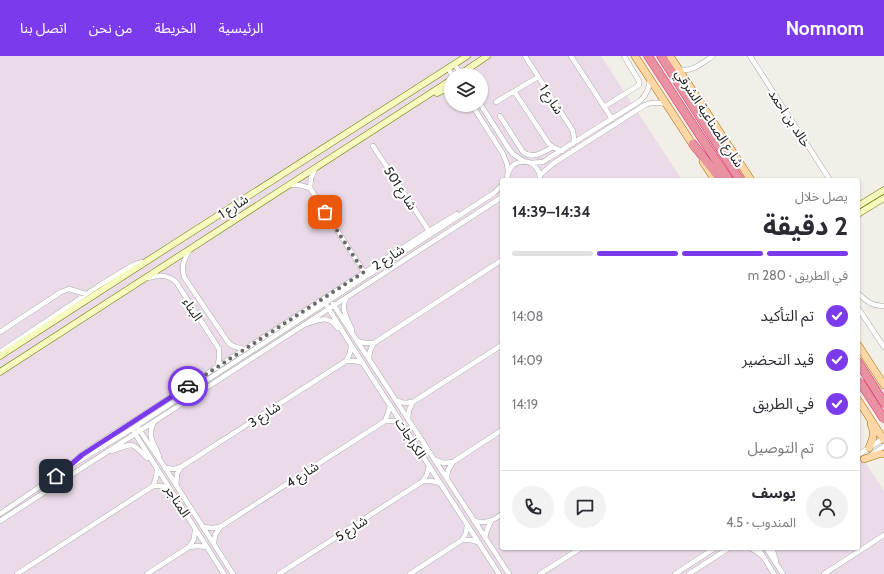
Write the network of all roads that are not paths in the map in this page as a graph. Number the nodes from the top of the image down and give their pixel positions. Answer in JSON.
{"nodes":[{"id":1,"x":467,"y":56,"type":"edge"},
{"id":2,"x":487,"y":56,"type":"edge"},
{"id":3,"x":525,"y":56,"type":"edge"},
{"id":4,"x":571,"y":56,"type":"edge"},
{"id":5,"x":624,"y":56,"type":"edge"},
{"id":6,"x":635,"y":56,"type":"edge"},
{"id":7,"x":648,"y":56,"type":"edge"},
{"id":8,"x":661,"y":56,"type":"edge"},
{"id":9,"x":670,"y":56,"type":"edge"},
{"id":10,"x":713,"y":56,"type":"edge"},
{"id":11,"x":750,"y":56,"type":"edge"},
{"id":12,"x":479,"y":62,"type":"junction"},
{"id":13,"x":454,"y":64,"type":"junction"},
{"id":14,"x":448,"y":68,"type":"edge"},
{"id":15,"x":457,"y":68,"type":"edge"},
{"id":16,"x":471,"y":68,"type":"edge"},
{"id":17,"x":474,"y":68,"type":"edge"},
{"id":18,"x":678,"y":68,"type":"junction"},
{"id":19,"x":691,"y":70,"type":"junction"},
{"id":20,"x":444,"y":71,"type":"edge"},
{"id":21,"x":538,"y":77,"type":"junction"},
{"id":22,"x":650,"y":79,"type":"junction"},
{"id":23,"x":687,"y":82,"type":"junction"},
{"id":24,"x":444,"y":85,"type":"edge"},
{"id":25,"x":444,"y":90,"type":"edge"},
{"id":26,"x":514,"y":92,"type":"junction"},
{"id":27,"x":417,"y":102,"type":"junction"},
{"id":28,"x":496,"y":102,"type":"dead end"},
{"id":29,"x":667,"y":104,"type":"junction"},
{"id":30,"x":604,"y":107,"type":"junction"},
{"id":31,"x":476,"y":112,"type":"edge"},
{"id":32,"x":485,"y":112,"type":"edge"},
{"id":33,"x":500,"y":116,"type":"dead end"},
{"id":34,"x":612,"y":119,"type":"junction"},
{"id":35,"x":510,"y":133,"type":"junction"},
{"id":36,"x":502,"y":138,"type":"junction"},
{"id":37,"x":573,"y":144,"type":"junction"},
{"id":38,"x":693,"y":144,"type":"junction"},
{"id":39,"x":373,"y":146,"type":"dead end"},
{"id":40,"x":553,"y":147,"type":"junction"},
{"id":41,"x":562,"y":151,"type":"junction"},
{"id":42,"x":525,"y":162,"type":"junction"},
{"id":43,"x":530,"y":163,"type":"junction"},
{"id":44,"x":315,"y":169,"type":"junction"},
{"id":45,"x":508,"y":171,"type":"junction"},
{"id":46,"x":507,"y":178,"type":"edge"},
{"id":47,"x":540,"y":178,"type":"edge"},
{"id":48,"x":714,"y":178,"type":"edge"},
{"id":49,"x":719,"y":178,"type":"edge"},
{"id":50,"x":728,"y":178,"type":"edge"},
{"id":51,"x":739,"y":178,"type":"edge"},
{"id":52,"x":750,"y":178,"type":"edge"},
{"id":53,"x":829,"y":178,"type":"edge"},
{"id":54,"x":288,"y":186,"type":"junction"},
{"id":55,"x":500,"y":187,"type":"edge"},
{"id":56,"x":310,"y":188,"type":"junction"},
{"id":57,"x":884,"y":190,"type":"edge"},
{"id":58,"x":500,"y":198,"type":"edge"},
{"id":59,"x":884,"y":198,"type":"edge"},
{"id":60,"x":860,"y":205,"type":"edge"},
{"id":61,"x":472,"y":208,"type":"junction"},
{"id":62,"x":860,"y":213,"type":"edge"},
{"id":63,"x":429,"y":231,"type":"junction"},
{"id":64,"x":191,"y":248,"type":"junction"},
{"id":65,"x":147,"y":261,"type":"junction"},
{"id":66,"x":500,"y":261,"type":"edge"},
{"id":67,"x":364,"y":272,"type":"junction"},
{"id":68,"x":143,"y":279,"type":"junction"},
{"id":69,"x":86,"y":294,"type":"junction"},
{"id":70,"x":860,"y":295,"type":"edge"},
{"id":71,"x":347,"y":296,"type":"junction"},
{"id":72,"x":330,"y":299,"type":"junction"},
{"id":73,"x":325,"y":302,"type":"junction"},
{"id":74,"x":334,"y":305,"type":"junction"},
{"id":75,"x":884,"y":306,"type":"edge"},
{"id":76,"x":329,"y":308,"type":"junction"},
{"id":77,"x":860,"y":311,"type":"edge"},
{"id":78,"x":302,"y":325,"type":"junction"},
{"id":79,"x":0,"y":332,"type":"edge"},
{"id":80,"x":345,"y":335,"type":"junction"},
{"id":81,"x":354,"y":336,"type":"junction"},
{"id":82,"x":357,"y":341,"type":"junction"},
{"id":83,"x":374,"y":343,"type":"junction"},
{"id":84,"x":351,"y":344,"type":"junction"},
{"id":85,"x":500,"y":346,"type":"edge"},
{"id":86,"x":884,"y":347,"type":"edge"},
{"id":87,"x":860,"y":348,"type":"edge"},
{"id":88,"x":244,"y":349,"type":"junction"},
{"id":89,"x":0,"y":352,"type":"edge"},
{"id":90,"x":0,"y":356,"type":"edge"},
{"id":91,"x":369,"y":359,"type":"junction"},
{"id":92,"x":346,"y":361,"type":"junction"},
{"id":93,"x":363,"y":363,"type":"junction"},
{"id":94,"x":860,"y":365,"type":"edge"},
{"id":95,"x":217,"y":368,"type":"junction"},
{"id":96,"x":0,"y":372,"type":"edge"},
{"id":97,"x":860,"y":382,"type":"edge"},
{"id":98,"x":884,"y":385,"type":"edge"},
{"id":99,"x":396,"y":400,"type":"junction"},
{"id":100,"x":413,"y":402,"type":"junction"},
{"id":101,"x":860,"y":403,"type":"edge"},
{"id":102,"x":860,"y":403,"type":"edge"},
{"id":103,"x":884,"y":403,"type":"edge"},
{"id":104,"x":390,"y":405,"type":"junction"},
{"id":105,"x":870,"y":418,"type":"junction"},
{"id":106,"x":884,"y":418,"type":"edge"},
{"id":107,"x":408,"y":419,"type":"junction"},
{"id":108,"x":154,"y":421,"type":"junction"},
{"id":109,"x":385,"y":421,"type":"junction"},
{"id":110,"x":401,"y":423,"type":"junction"},
{"id":111,"x":137,"y":425,"type":"junction"},
{"id":112,"x":132,"y":429,"type":"junction"},
{"id":113,"x":140,"y":430,"type":"junction"},
{"id":114,"x":500,"y":431,"type":"edge"},
{"id":115,"x":135,"y":434,"type":"junction"},
{"id":116,"x":884,"y":441,"type":"edge"},
{"id":117,"x":869,"y":448,"type":"junction"},
{"id":118,"x":104,"y":453,"type":"junction"},
{"id":119,"x":884,"y":454,"type":"edge"},
{"id":120,"x":860,"y":459,"type":"edge"},
{"id":121,"x":435,"y":460,"type":"junction"},
{"id":122,"x":453,"y":462,"type":"junction"},
{"id":123,"x":162,"y":463,"type":"junction"},
{"id":124,"x":153,"y":464,"type":"junction"},
{"id":125,"x":429,"y":466,"type":"junction"},
{"id":126,"x":181,"y":467,"type":"junction"},
{"id":127,"x":67,"y":468,"type":"junction"},
{"id":128,"x":165,"y":468,"type":"junction"},
{"id":129,"x":157,"y":469,"type":"junction"},
{"id":130,"x":447,"y":479,"type":"junction"},
{"id":131,"x":423,"y":481,"type":"junction"},
{"id":132,"x":440,"y":483,"type":"junction"},
{"id":133,"x":176,"y":484,"type":"junction"},
{"id":134,"x":153,"y":486,"type":"junction"},
{"id":135,"x":170,"y":490,"type":"junction"},
{"id":136,"x":0,"y":514,"type":"edge"},
{"id":137,"x":500,"y":515,"type":"edge"},
{"id":138,"x":0,"y":521,"type":"edge"},
{"id":139,"x":474,"y":521,"type":"junction"},
{"id":140,"x":491,"y":521,"type":"junction"},
{"id":141,"x":467,"y":525,"type":"junction"},
{"id":142,"x":204,"y":527,"type":"junction"},
{"id":143,"x":220,"y":527,"type":"junction"},
{"id":144,"x":195,"y":529,"type":"junction"},
{"id":145,"x":884,"y":535,"type":"edge"},
{"id":146,"x":485,"y":538,"type":"junction"},
{"id":147,"x":462,"y":540,"type":"junction"},
{"id":148,"x":478,"y":542,"type":"junction"},
{"id":149,"x":214,"y":543,"type":"junction"},
{"id":150,"x":190,"y":547,"type":"junction"},
{"id":151,"x":206,"y":547,"type":"junction"},
{"id":152,"x":578,"y":550,"type":"edge"},
{"id":153,"x":712,"y":550,"type":"edge"},
{"id":154,"x":726,"y":550,"type":"edge"},
{"id":155,"x":730,"y":550,"type":"edge"},
{"id":156,"x":754,"y":550,"type":"edge"},
{"id":157,"x":759,"y":550,"type":"edge"},
{"id":158,"x":767,"y":550,"type":"edge"},
{"id":159,"x":773,"y":550,"type":"edge"},
{"id":160,"x":717,"y":556,"type":"junction"},
{"id":161,"x":766,"y":560,"type":"junction"},
{"id":162,"x":778,"y":566,"type":"junction"},
{"id":163,"x":17,"y":574,"type":"edge"},
{"id":164,"x":147,"y":574,"type":"edge"},
{"id":165,"x":224,"y":574,"type":"edge"},
{"id":166,"x":233,"y":574,"type":"edge"},
{"id":167,"x":279,"y":574,"type":"edge"},
{"id":168,"x":410,"y":574,"type":"edge"},
{"id":169,"x":499,"y":574,"type":"edge"},
{"id":170,"x":509,"y":574,"type":"edge"},
{"id":171,"x":540,"y":574,"type":"edge"},
{"id":172,"x":675,"y":574,"type":"edge"},
{"id":173,"x":689,"y":574,"type":"edge"},
{"id":174,"x":774,"y":574,"type":"edge"},
{"id":175,"x":783,"y":574,"type":"edge"},
{"id":176,"x":824,"y":574,"type":"edge"}],
"edges":[{"from":1,"to":13,"type":"street","name":"شارع 1"},
{"from":2,"to":12,"type":"street"},
{"from":3,"to":21,"type":"street","name":"شارع 1"},
{"from":4,"to":30,"type":"street"},
{"from":5,"to":30,"type":"street"},
{"from":6,"to":22,"type":"main road"},
{"from":7,"to":50,"type":"highway"},
{"from":8,"to":51,"type":"highway"},
{"from":9,"to":18,"type":"main road","name":"شارع الصناعية الشرقي"},
{"from":10,"to":19,"type":"street"},
{"from":11,"to":53,"type":"street","name":"خالد بن احمد"},
{"from":12,"to":16,"type":"street"},
{"from":12,"to":17,"type":"street"},
{"from":13,"to":14,"type":"street","name":"شارع 1"},
{"from":13,"to":15,"type":"street"},
{"from":18,"to":19,"type":"street"},
{"from":18,"to":23,"type":"main road","name":"شارع الصناعية الشرقي"},
{"from":19,"to":23,"type":"street"},
{"from":20,"to":65,"type":"street","name":"شارع 1"},
{"from":21,"to":26,"type":"street"},
{"from":21,"to":37,"type":"street","name":"شارع 1"},
{"from":22,"to":29,"type":"main road"},
{"from":22,"to":34,"type":"street"},
{"from":23,"to":52,"type":"main road","name":"شارع الصناعية الشرقي"},
{"from":24,"to":27,"type":"street","name":"شارع 1"},
{"from":25,"to":27,"type":"street"},
{"from":26,"to":28,"type":"street"},
{"from":26,"to":40,"type":"street"},
{"from":27,"to":44,"type":"street","name":"شارع 1"},
{"from":29,"to":38,"type":"main road"},
{"from":29,"to":47,"type":"street"},
{"from":30,"to":34,"type":"street"},
{"from":31,"to":45,"type":"street"},
{"from":32,"to":36,"type":"street"},
{"from":33,"to":35,"type":"street"},
{"from":34,"to":37,"type":"street"},
{"from":35,"to":36,"type":"street"},
{"from":35,"to":40,"type":"street"},
{"from":36,"to":42,"type":"street"},
{"from":37,"to":41,"type":"street"},
{"from":38,"to":48,"type":"main road"},
{"from":38,"to":49,"type":"highway"},
{"from":39,"to":63,"type":"street","name":"شارع 501"},
{"from":40,"to":41,"type":"street"},
{"from":41,"to":43,"type":"street"},
{"from":42,"to":43,"type":"street"},
{"from":42,"to":45,"type":"street"},
{"from":43,"to":47,"type":"street"},
{"from":44,"to":54,"type":"street","name":"شارع 1"},
{"from":44,"to":56,"type":"street"},
{"from":45,"to":46,"type":"street"},
{"from":54,"to":56,"type":"street"},
{"from":54,"to":64,"type":"street","name":"شارع 1"},
{"from":55,"to":61,"type":"street","name":"شارع 2"},
{"from":56,"to":67,"type":"street"},
{"from":57,"to":60,"type":"street"},
{"from":58,"to":71,"type":"street","name":"شارع 2"},
{"from":59,"to":62,"type":"street"},
{"from":61,"to":63,"type":"street","name":"شارع 2"},
{"from":61,"to":72,"type":"street","name":"شارع 2"},
{"from":63,"to":67,"type":"street","name":"شارع 2"},
{"from":64,"to":68,"type":"street","name":"شارع 1"},
{"from":64,"to":88,"type":"street","name":"البناء"},
{"from":65,"to":69,"type":"street"},
{"from":65,"to":90,"type":"street","name":"شارع 1"},
{"from":66,"to":83,"type":"street"},
{"from":67,"to":88,"type":"street","name":"شارع 2"},
{"from":68,"to":95,"type":"street","name":"البناء"},
{"from":68,"to":96,"type":"street","name":"شارع 1"},
{"from":69,"to":79,"type":"street"},
{"from":69,"to":89,"type":"street"},
{"from":70,"to":75,"type":"street"},
{"from":71,"to":74,"type":"street","name":"شارع 2"},
{"from":71,"to":81,"type":"street","name":"الكراجات"},
{"from":72,"to":73,"type":"street","name":"شارع 2"},
{"from":72,"to":74,"type":"street","name":"الكراجات"},
{"from":73,"to":76,"type":"street","name":"الكراجات"},
{"from":73,"to":111,"type":"street","name":"شارع 2"},
{"from":74,"to":76,"type":"street","name":"شارع 2"},
{"from":74,"to":81,"type":"street","name":"الكراجات"},
{"from":76,"to":78,"type":"street","name":"شارع 2"},
{"from":76,"to":80,"type":"street","name":"الكراجات"},
{"from":77,"to":86,"type":"street"},
{"from":78,"to":80,"type":"street","name":"شارع 2"},
{"from":78,"to":108,"type":"street","name":"شارع 2"},
{"from":80,"to":84,"type":"street","name":"الكراجات"},
{"from":81,"to":82,"type":"street","name":"الكراجات"},
{"from":82,"to":83,"type":"street"},
{"from":82,"to":91,"type":"street","name":"الكراجات"},
{"from":83,"to":91,"type":"street"},
{"from":84,"to":92,"type":"street"},
{"from":84,"to":93,"type":"street","name":"الكراجات"},
{"from":85,"to":100,"type":"street"},
{"from":87,"to":98,"type":"main road"},
{"from":88,"to":95,"type":"street","name":"شارع 2"},
{"from":91,"to":99,"type":"street","name":"الكراجات"},
{"from":92,"to":93,"type":"street"},
{"from":92,"to":126,"type":"street","name":"شارع 3"},
{"from":93,"to":104,"type":"street","name":"الكراجات"},
{"from":94,"to":103,"type":"highway"},
{"from":95,"to":127,"type":"street","name":"شارع 2"},
{"from":97,"to":106,"type":"highway","bridge":true},
{"from":99,"to":100,"type":"street"},
{"from":99,"to":107,"type":"street","name":"الكراجات"},
{"from":100,"to":107,"type":"street"},
{"from":101,"to":106,"type":"main road"},
{"from":102,"to":105,"type":"main road"},
{"from":104,"to":109,"type":"street"},
{"from":104,"to":110,"type":"street","name":"الكراجات"},
{"from":105,"to":116,"type":"main road"},
{"from":105,"to":117,"type":"main road"},
{"from":107,"to":121,"type":"street","name":"الكراجات"},
{"from":108,"to":113,"type":"street","name":"شارع 2"},
{"from":108,"to":123,"type":"street","name":"المناجر"},
{"from":109,"to":110,"type":"street"},
{"from":109,"to":143,"type":"street","name":"شارع 4"},
{"from":110,"to":125,"type":"street","name":"الكراجات"},
{"from":111,"to":112,"type":"street","name":"شارع 2"},
{"from":111,"to":113,"type":"street","name":"المناجر"},
{"from":112,"to":115,"type":"street","name":"المناجر"},
{"from":112,"to":127,"type":"street","name":"شارع 2"},
{"from":113,"to":115,"type":"street","name":"شارع 2"},
{"from":113,"to":123,"type":"street","name":"المناجر"},
{"from":114,"to":122,"type":"street"},
{"from":115,"to":118,"type":"street","name":"شارع 2"},
{"from":115,"to":124,"type":"street","name":"المناجر"},
{"from":116,"to":117,"type":"street"},
{"from":116,"to":120,"type":"street"},
{"from":117,"to":120,"type":"street"},
{"from":118,"to":124,"type":"street","name":"شارع 2"},
{"from":118,"to":138,"type":"street","name":"شارع 2"},
{"from":119,"to":120,"type":"main road"},
{"from":121,"to":122,"type":"street"},
{"from":121,"to":130,"type":"street","name":"الكراجات"},
{"from":122,"to":130,"type":"street"},
{"from":123,"to":128,"type":"street","name":"المناجر"},
{"from":124,"to":129,"type":"street","name":"المناجر"},
{"from":125,"to":131,"type":"street"},
{"from":125,"to":132,"type":"street","name":"الكراجات"},
{"from":126,"to":128,"type":"street","name":"شارع 3"},
{"from":126,"to":133,"type":"street"},
{"from":127,"to":136,"type":"street","name":"شارع 2"},
{"from":128,"to":133,"type":"street","name":"المناجر"},
{"from":129,"to":134,"type":"street"},
{"from":129,"to":135,"type":"street","name":"المناجر"},
{"from":130,"to":139,"type":"street","name":"الكراجات"},
{"from":131,"to":132,"type":"street"},
{"from":131,"to":167,"type":"street","name":"شارع 5"},
{"from":132,"to":141,"type":"street","name":"الكراجات"},
{"from":133,"to":142,"type":"street","name":"المناجر"},
{"from":134,"to":135,"type":"street"},
{"from":134,"to":163,"type":"street"},
{"from":135,"to":144,"type":"street","name":"المناجر"},
{"from":137,"to":140,"type":"street"},
{"from":139,"to":140,"type":"street"},
{"from":139,"to":146,"type":"street","name":"الكراجات"},
{"from":140,"to":146,"type":"street"},
{"from":141,"to":147,"type":"street"},
{"from":141,"to":148,"type":"street","name":"الكراجات"},
{"from":142,"to":143,"type":"street"},
{"from":142,"to":149,"type":"street","name":"المناجر"},
{"from":143,"to":149,"type":"street"},
{"from":144,"to":150,"type":"street"},
{"from":144,"to":151,"type":"street","name":"المناجر"},
{"from":145,"to":176,"type":"street"},
{"from":146,"to":170,"type":"street","name":"الكراجات"},
{"from":147,"to":148,"type":"street"},
{"from":147,"to":168,"type":"street"},
{"from":148,"to":169,"type":"street","name":"الكراجات"},
{"from":149,"to":166,"type":"street","name":"المناجر"},
{"from":150,"to":151,"type":"street"},
{"from":150,"to":164,"type":"street"},
{"from":151,"to":165,"type":"street","name":"المناجر"},
{"from":152,"to":171,"type":"street"},
{"from":153,"to":172,"type":"street"},
{"from":154,"to":160,"type":"street"},
{"from":155,"to":160,"type":"street"},
{"from":156,"to":161,"type":"street"},
{"from":157,"to":161,"type":"street"},
{"from":158,"to":162,"type":"street"},
{"from":159,"to":162,"type":"street"},
{"from":160,"to":173,"type":"street"},
{"from":161,"to":174,"type":"street"},
{"from":162,"to":175,"type":"street"}]}
